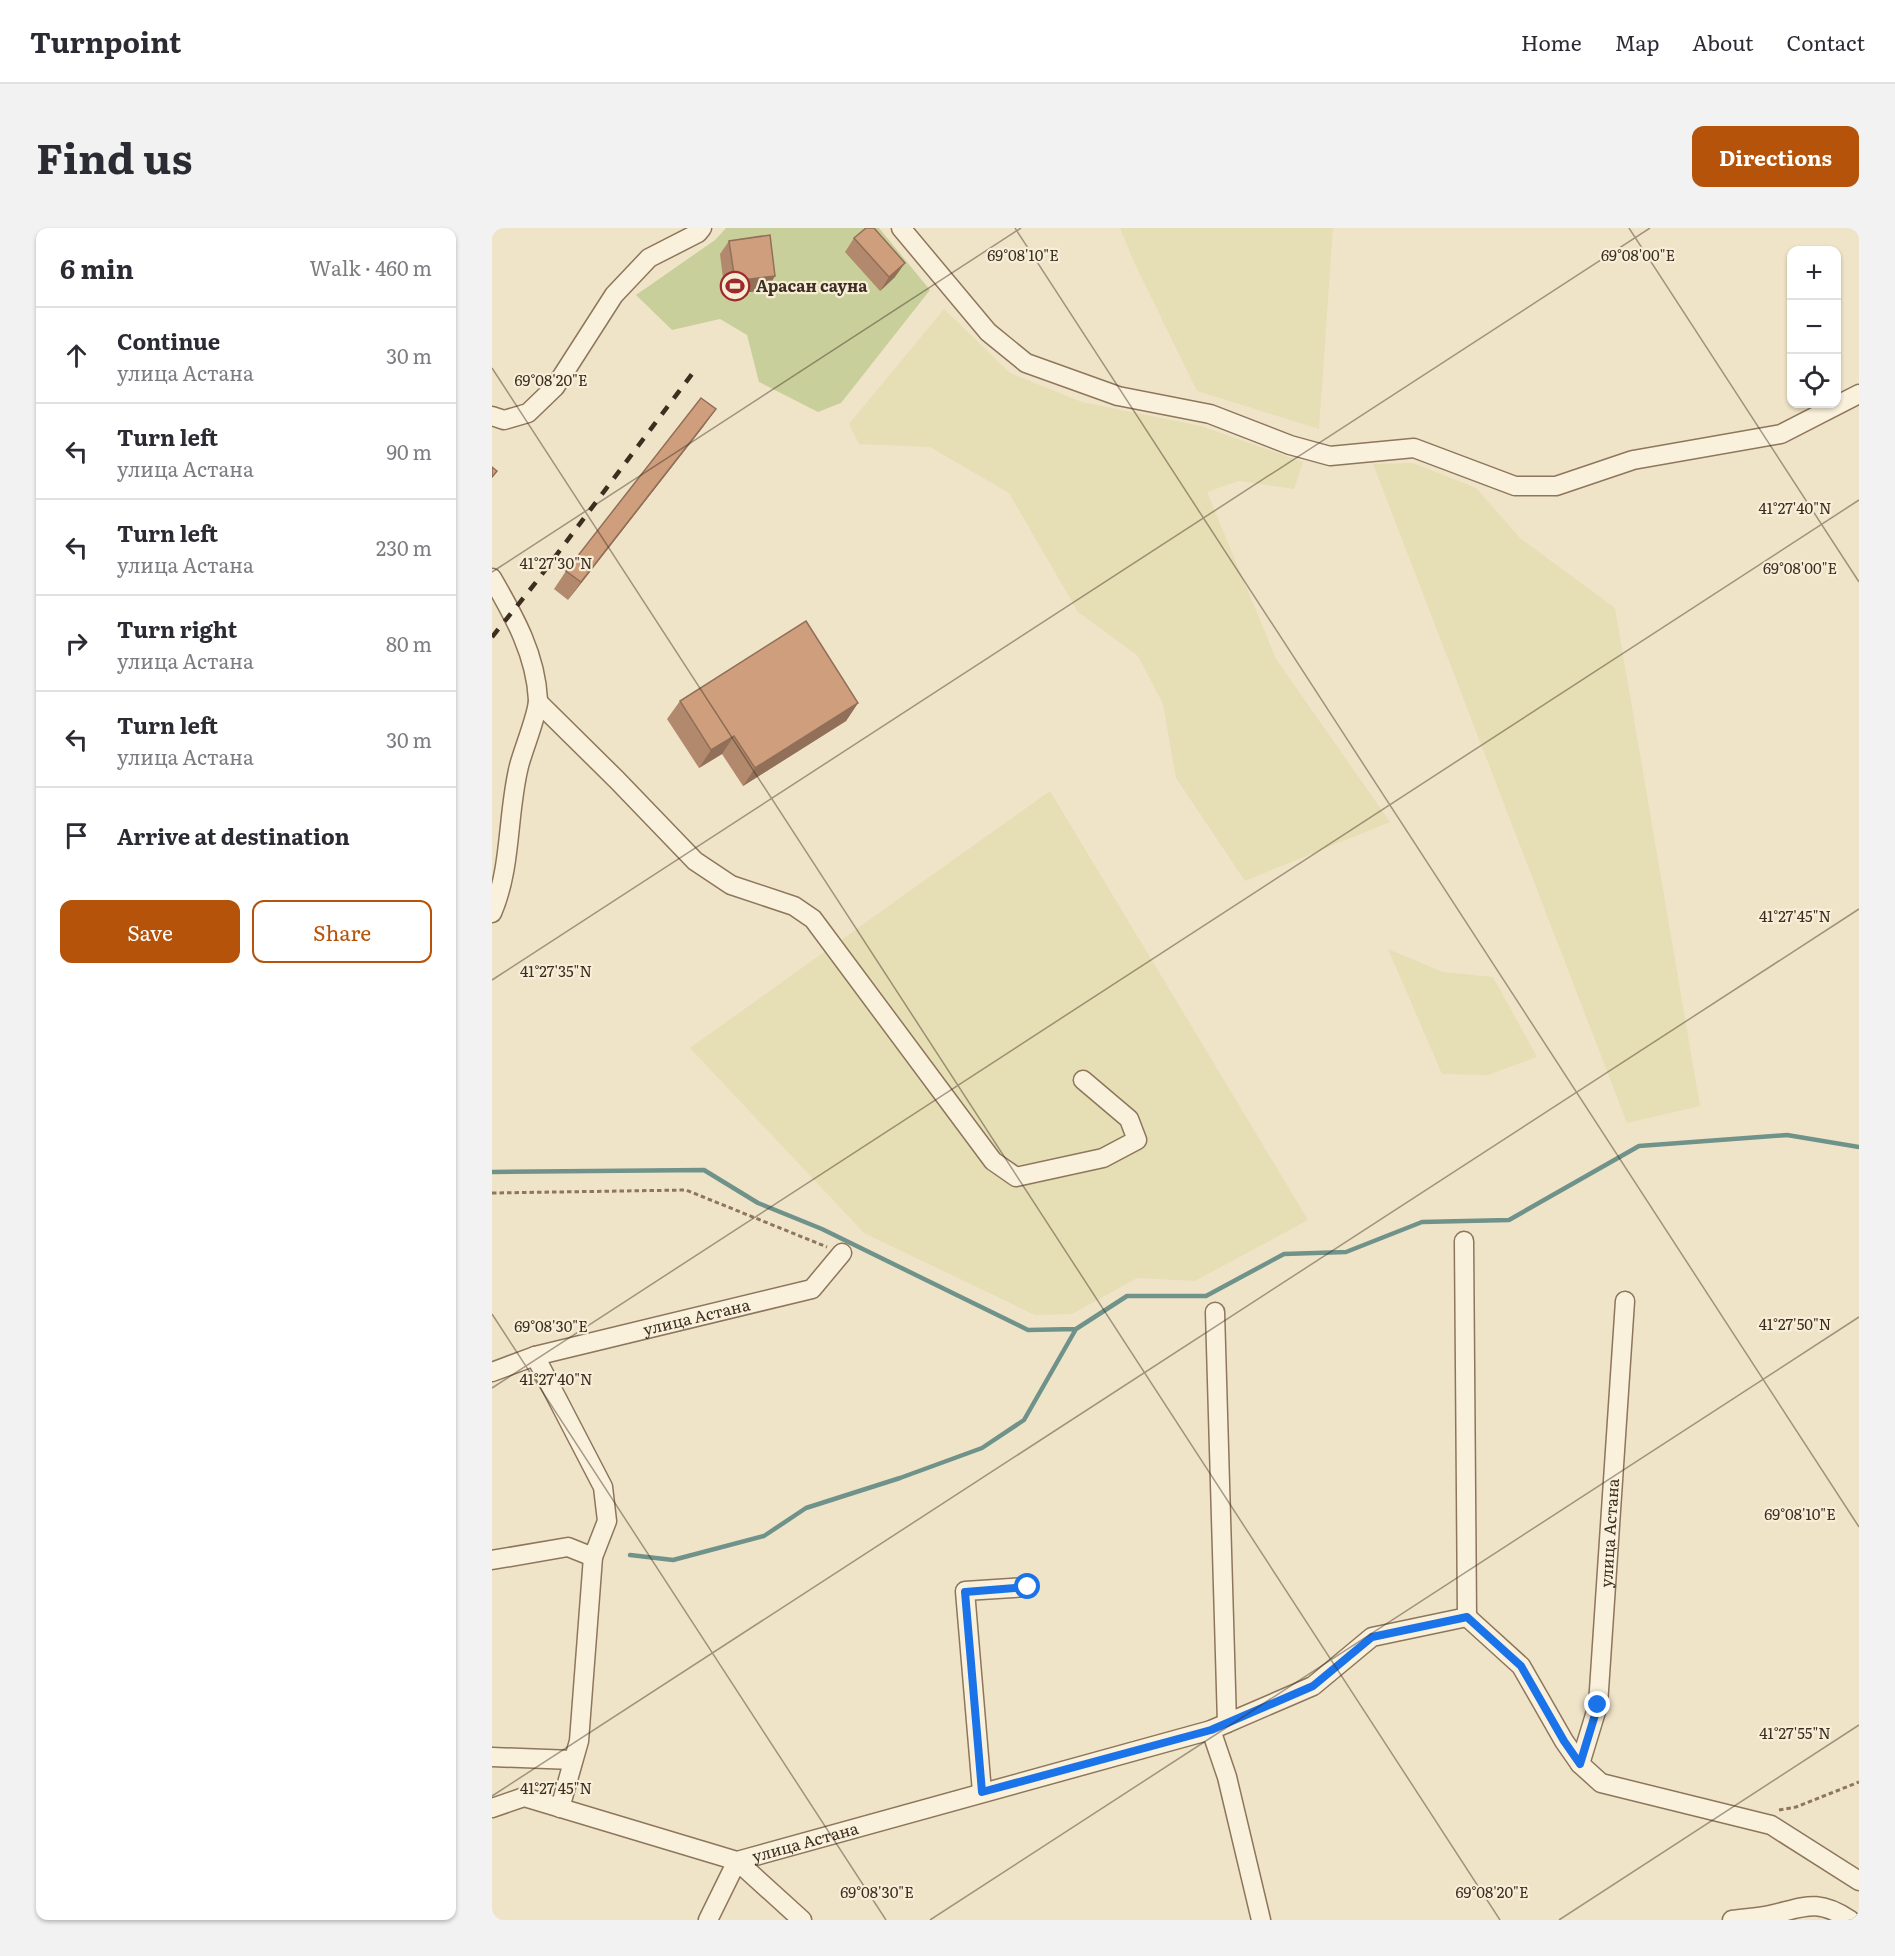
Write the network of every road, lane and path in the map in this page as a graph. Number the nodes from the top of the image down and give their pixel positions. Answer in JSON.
{"nodes":[{"id":1,"x":702,"y":228,"type":"edge"},
{"id":2,"x":901,"y":228,"type":"edge"},
{"id":3,"x":1859,"y":394,"type":"edge"},
{"id":4,"x":492,"y":416,"type":"edge"},
{"id":5,"x":492,"y":578,"type":"edge"},
{"id":6,"x":538,"y":702,"type":"junction"},
{"id":7,"x":492,"y":913,"type":"edge"},
{"id":8,"x":1083,"y":1080,"type":"dead end"},
{"id":9,"x":492,"y":1193,"type":"edge"},
{"id":10,"x":1464,"y":1240,"type":"dead end"},
{"id":11,"x":842,"y":1253,"type":"joint"},
{"id":12,"x":1625,"y":1301,"type":"dead end"},
{"id":13,"x":1215,"y":1312,"type":"dead end"},
{"id":14,"x":535,"y":1356,"type":"junction"},
{"id":15,"x":492,"y":1372,"type":"edge"},
{"id":16,"x":593,"y":1557,"type":"junction"},
{"id":17,"x":492,"y":1560,"type":"edge"},
{"id":18,"x":1028,"y":1587,"type":"dead end"},
{"id":19,"x":1467,"y":1617,"type":"junction"},
{"id":20,"x":1219,"y":1726,"type":"junction"},
{"id":21,"x":492,"y":1757,"type":"edge"},
{"id":22,"x":573,"y":1760,"type":"junction"},
{"id":23,"x":1580,"y":1764,"type":"junction"},
{"id":24,"x":1859,"y":1782,"type":"edge"},
{"id":25,"x":982,"y":1792,"type":"junction"},
{"id":26,"x":492,"y":1808,"type":"edge"},
{"id":27,"x":560,"y":1808,"type":"junction"},
{"id":28,"x":1774,"y":1811,"type":"dead end"},
{"id":29,"x":737,"y":1861,"type":"junction"},
{"id":30,"x":1859,"y":1881,"type":"edge"},
{"id":31,"x":1790,"y":1915,"type":"edge"},
{"id":32,"x":708,"y":1920,"type":"edge"},
{"id":33,"x":802,"y":1920,"type":"edge"},
{"id":34,"x":1261,"y":1920,"type":"edge"},
{"id":35,"x":1732,"y":1920,"type":"edge"},
{"id":36,"x":1850,"y":1920,"type":"edge"}],
"edges":[{"from":1,"to":4,"type":"street"},
{"from":2,"to":3,"type":"street"},
{"from":5,"to":6,"type":"street"},
{"from":6,"to":7,"type":"street"},
{"from":6,"to":8,"type":"street"},
{"from":9,"to":11,"type":"path"},
{"from":10,"to":19,"type":"street"},
{"from":11,"to":14,"type":"street","name":"улица Астана"},
{"from":12,"to":23,"type":"street","name":"улица Астана"},
{"from":13,"to":20,"type":"street"},
{"from":14,"to":15,"type":"street","name":"улица Астана"},
{"from":14,"to":16,"type":"street"},
{"from":16,"to":17,"type":"street"},
{"from":16,"to":22,"type":"street"},
{"from":18,"to":25,"type":"street"},
{"from":19,"to":20,"type":"street","name":"улица Астана"},
{"from":19,"to":23,"type":"street"},
{"from":20,"to":25,"type":"street","name":"улица Астана"},
{"from":20,"to":34,"type":"street"},
{"from":21,"to":22,"type":"street"},
{"from":22,"to":27,"type":"street"},
{"from":23,"to":30,"type":"street"},
{"from":24,"to":28,"type":"path"},
{"from":25,"to":29,"type":"street","name":"улица Астана"},
{"from":26,"to":27,"type":"street","name":"улица Астана"},
{"from":27,"to":29,"type":"street","name":"улица Астана"},
{"from":29,"to":32,"type":"street"},
{"from":29,"to":33,"type":"street"},
{"from":31,"to":35,"type":"street"},
{"from":31,"to":36,"type":"street"}]}
